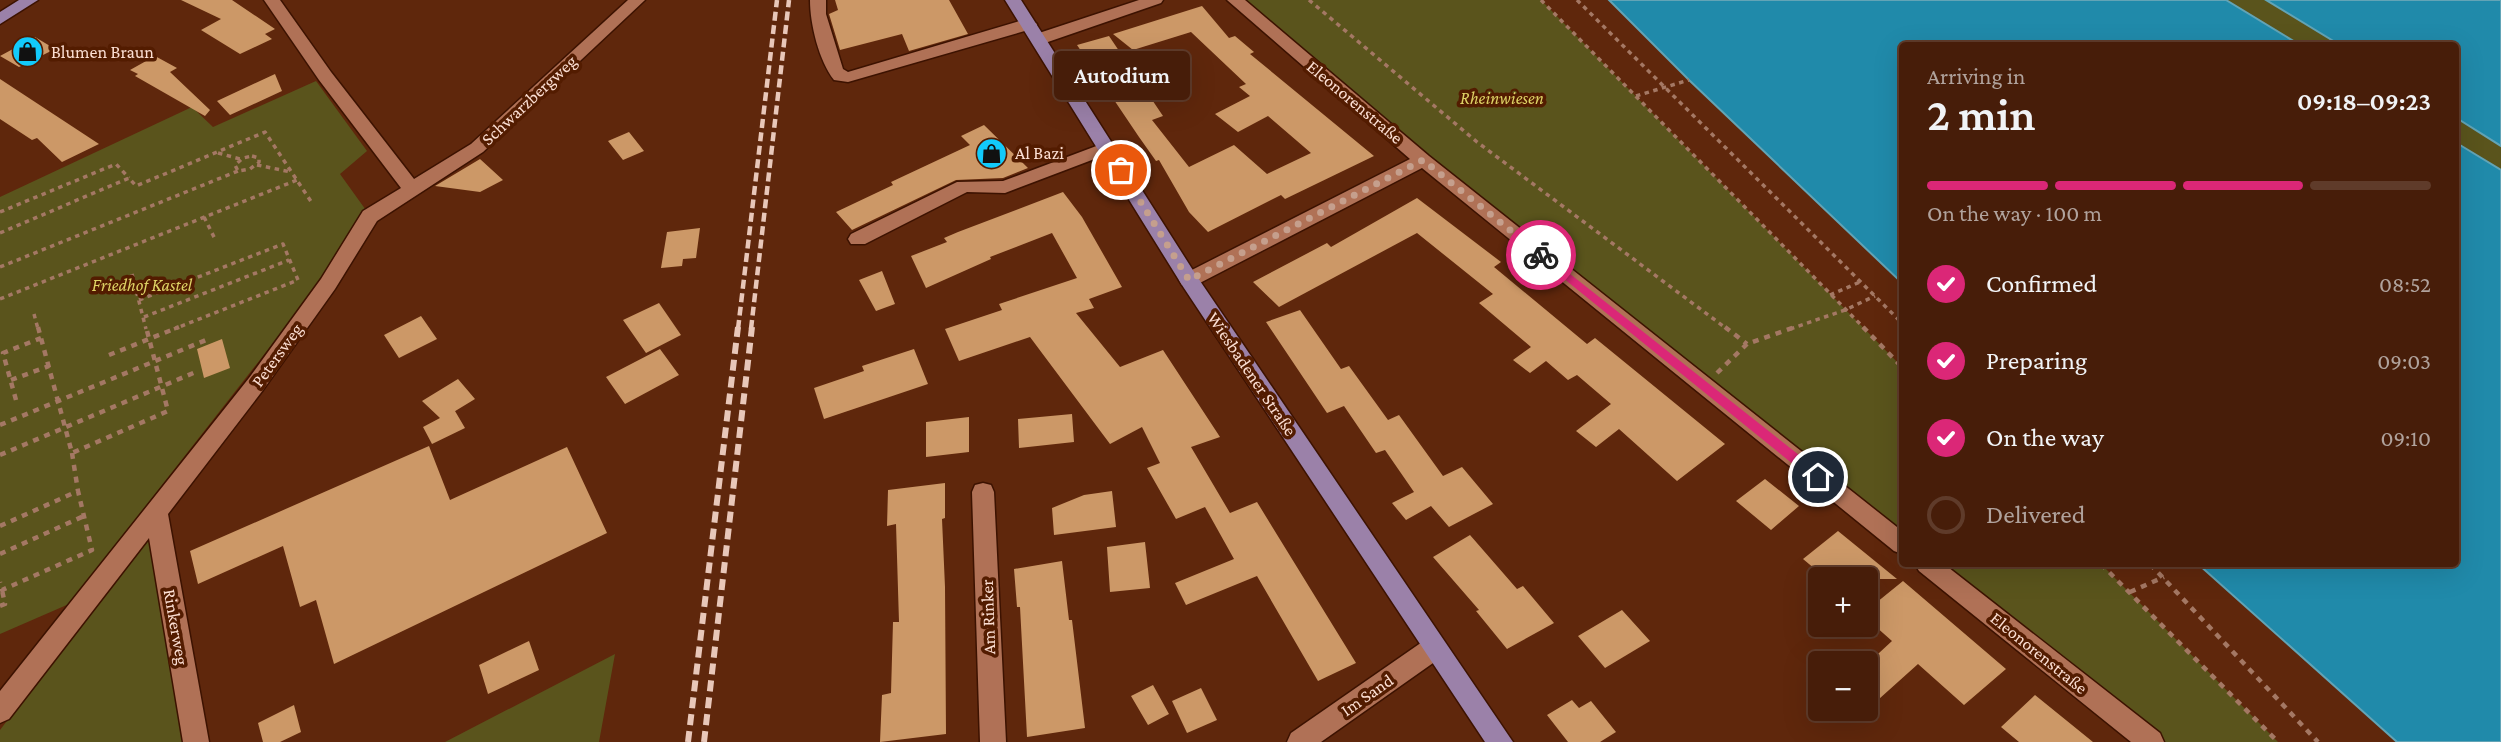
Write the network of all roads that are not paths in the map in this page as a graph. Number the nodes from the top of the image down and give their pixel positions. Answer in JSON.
{"nodes":[{"id":1,"x":30,"y":0,"type":"edge"},
{"id":2,"x":272,"y":0,"type":"edge"},
{"id":3,"x":637,"y":0,"type":"edge"},
{"id":4,"x":818,"y":0,"type":"edge"},
{"id":5,"x":1013,"y":0,"type":"edge"},
{"id":6,"x":1155,"y":0,"type":"edge"},
{"id":7,"x":1235,"y":0,"type":"edge"},
{"id":8,"x":0,"y":19,"type":"edge"},
{"id":9,"x":1034,"y":32,"type":"junction"},
{"id":10,"x":1107,"y":148,"type":"junction"},
{"id":11,"x":1423,"y":160,"type":"junction"},
{"id":12,"x":411,"y":188,"type":"junction"},
{"id":13,"x":858,"y":239,"type":"dead end"},
{"id":14,"x":1189,"y":280,"type":"junction"},
{"id":15,"x":983,"y":492,"type":"dead end"},
{"id":16,"x":156,"y":511,"type":"junction"},
{"id":17,"x":1899,"y":542,"type":"edge"},
{"id":18,"x":1931,"y":567,"type":"edge"},
{"id":19,"x":1434,"y":648,"type":"junction"},
{"id":20,"x":0,"y":711,"type":"edge"},
{"id":21,"x":196,"y":742,"type":"edge"},
{"id":22,"x":993,"y":742,"type":"edge"},
{"id":23,"x":1300,"y":742,"type":"edge"},
{"id":24,"x":1500,"y":742,"type":"edge"},
{"id":25,"x":2151,"y":742,"type":"edge"}],
"edges":[{"from":1,"to":8,"type":"main road"},
{"from":2,"to":12,"type":"street"},
{"from":3,"to":12,"type":"street","name":"Schwarzbergweg"},
{"from":4,"to":9,"type":"street"},
{"from":5,"to":9,"type":"main road","name":"Wiesbadener Straße"},
{"from":6,"to":9,"type":"street"},
{"from":7,"to":11,"type":"street","name":"Eleonorenstraße"},
{"from":9,"to":10,"type":"main road","name":"Wiesbadener Straße"},
{"from":10,"to":13,"type":"street"},
{"from":10,"to":14,"type":"main road","name":"Wiesbadener Straße"},
{"from":11,"to":14,"type":"street"},
{"from":11,"to":17,"type":"street","name":"Eleonorenstraße"},
{"from":12,"to":16,"type":"street","name":"Petersweg"},
{"from":14,"to":19,"type":"main road","name":"Wiesbadener Straße"},
{"from":15,"to":22,"type":"street","name":"Am Rinker"},
{"from":16,"to":20,"type":"street","name":"Petersweg"},
{"from":16,"to":21,"type":"street","name":"Rinkerweg"},
{"from":18,"to":25,"type":"street","name":"Eleonorenstraße"},
{"from":19,"to":23,"type":"street","name":"Im Sand"},
{"from":19,"to":24,"type":"main road","name":"Wiesbadener Straße"}]}
